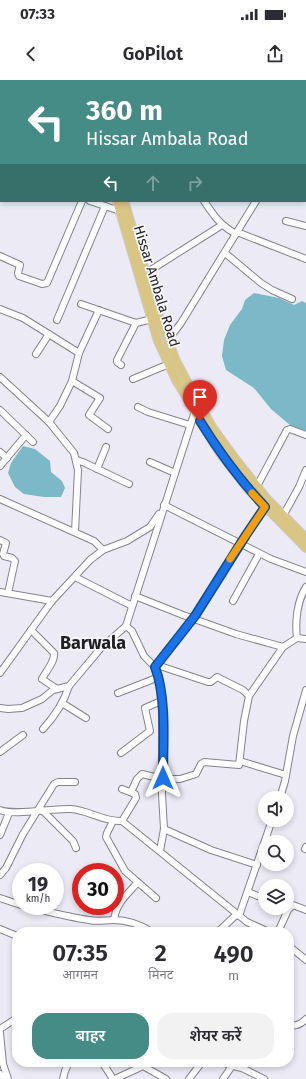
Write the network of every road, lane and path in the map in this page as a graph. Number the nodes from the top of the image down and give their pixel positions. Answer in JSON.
{"nodes":[{"id":1,"x":82,"y":202,"type":"edge"},
{"id":2,"x":93,"y":202,"type":"edge"},
{"id":3,"x":117,"y":202,"type":"edge"},
{"id":4,"x":124,"y":202,"type":"edge"},
{"id":5,"x":205,"y":202,"type":"edge"},
{"id":6,"x":255,"y":202,"type":"edge"},
{"id":7,"x":105,"y":206,"type":"junction"},
{"id":8,"x":120,"y":212,"type":"junction"},
{"id":9,"x":286,"y":221,"type":"dead end"},
{"id":10,"x":222,"y":225,"type":"junction"},
{"id":11,"x":306,"y":226,"type":"edge"},
{"id":12,"x":237,"y":233,"type":"junction"},
{"id":13,"x":225,"y":253,"type":"junction"},
{"id":14,"x":0,"y":256,"type":"edge"},
{"id":15,"x":306,"y":259,"type":"edge"},
{"id":16,"x":146,"y":273,"type":"junction"},
{"id":17,"x":292,"y":299,"type":"dead end"},
{"id":18,"x":81,"y":304,"type":"dead end"},
{"id":19,"x":0,"y":309,"type":"edge"},
{"id":20,"x":99,"y":310,"type":"junction"},
{"id":21,"x":152,"y":319,"type":"junction"},
{"id":22,"x":57,"y":320,"type":"dead end"},
{"id":23,"x":136,"y":323,"type":"junction"},
{"id":24,"x":49,"y":334,"type":"junction"},
{"id":25,"x":168,"y":340,"type":"junction"},
{"id":26,"x":79,"y":353,"type":"junction"},
{"id":27,"x":36,"y":354,"type":"dead end"},
{"id":28,"x":169,"y":364,"type":"junction"},
{"id":29,"x":121,"y":365,"type":"dead end"},
{"id":30,"x":0,"y":377,"type":"edge"},
{"id":31,"x":133,"y":380,"type":"dead end"},
{"id":32,"x":72,"y":381,"type":"junction"},
{"id":33,"x":138,"y":407,"type":"dead end"},
{"id":34,"x":196,"y":407,"type":"junction"},
{"id":35,"x":0,"y":410,"type":"edge"},
{"id":36,"x":49,"y":422,"type":"junction"},
{"id":37,"x":190,"y":425,"type":"junction"},
{"id":38,"x":108,"y":429,"type":"dead end"},
{"id":39,"x":26,"y":435,"type":"junction"},
{"id":40,"x":306,"y":435,"type":"edge"},
{"id":41,"x":33,"y":442,"type":"dead end"},
{"id":42,"x":106,"y":447,"type":"dead end"},
{"id":43,"x":0,"y":452,"type":"edge"},
{"id":44,"x":7,"y":458,"type":"junction"},
{"id":45,"x":77,"y":460,"type":"junction"},
{"id":46,"x":150,"y":462,"type":"dead end"},
{"id":47,"x":0,"y":466,"type":"edge"},
{"id":48,"x":97,"y":469,"type":"junction"},
{"id":49,"x":306,"y":470,"type":"edge"},
{"id":50,"x":175,"y":473,"type":"junction"},
{"id":51,"x":129,"y":484,"type":"dead end"},
{"id":52,"x":257,"y":486,"type":"junction"},
{"id":53,"x":0,"y":499,"type":"edge"},
{"id":54,"x":267,"y":504,"type":"junction"},
{"id":55,"x":163,"y":508,"type":"junction"},
{"id":56,"x":283,"y":516,"type":"junction"},
{"id":57,"x":75,"y":532,"type":"junction"},
{"id":58,"x":306,"y":538,"type":"edge"},
{"id":59,"x":0,"y":540,"type":"edge"},
{"id":60,"x":241,"y":543,"type":"junction"},
{"id":61,"x":306,"y":548,"type":"edge"},
{"id":62,"x":103,"y":550,"type":"junction"},
{"id":63,"x":259,"y":554,"type":"junction"},
{"id":64,"x":306,"y":572,"type":"edge"},
{"id":65,"x":75,"y":577,"type":"junction"},
{"id":66,"x":306,"y":587,"type":"edge"},
{"id":67,"x":0,"y":592,"type":"edge"},
{"id":68,"x":8,"y":593,"type":"junction"},
{"id":69,"x":135,"y":596,"type":"junction"},
{"id":70,"x":52,"y":601,"type":"junction"},
{"id":71,"x":234,"y":601,"type":"dead end"},
{"id":72,"x":132,"y":606,"type":"junction"},
{"id":73,"x":193,"y":618,"type":"junction"},
{"id":74,"x":126,"y":626,"type":"junction"},
{"id":75,"x":31,"y":630,"type":"junction"},
{"id":76,"x":297,"y":638,"type":"junction"},
{"id":77,"x":306,"y":639,"type":"edge"},
{"id":78,"x":283,"y":647,"type":"junction"},
{"id":79,"x":156,"y":666,"type":"junction"},
{"id":80,"x":0,"y":673,"type":"edge"},
{"id":81,"x":159,"y":677,"type":"junction"},
{"id":82,"x":69,"y":686,"type":"junction"},
{"id":83,"x":57,"y":689,"type":"junction"},
{"id":84,"x":306,"y":690,"type":"edge"},
{"id":85,"x":118,"y":693,"type":"dead end"},
{"id":86,"x":249,"y":696,"type":"junction"},
{"id":87,"x":161,"y":701,"type":"junction"},
{"id":88,"x":62,"y":703,"type":"junction"},
{"id":89,"x":0,"y":708,"type":"edge"},
{"id":90,"x":86,"y":718,"type":"dead end"},
{"id":91,"x":43,"y":729,"type":"dead end"},
{"id":92,"x":23,"y":735,"type":"dead end"},
{"id":93,"x":0,"y":752,"type":"edge"},
{"id":94,"x":122,"y":753,"type":"dead end"},
{"id":95,"x":240,"y":761,"type":"junction"},
{"id":96,"x":286,"y":775,"type":"junction"},
{"id":97,"x":163,"y":778,"type":"junction"},
{"id":98,"x":75,"y":782,"type":"dead end"},
{"id":99,"x":122,"y":788,"type":"dead end"},
{"id":100,"x":282,"y":791,"type":"edge"},
{"id":101,"x":131,"y":792,"type":"junction"},
{"id":102,"x":40,"y":810,"type":"junction"},
{"id":103,"x":4,"y":812,"type":"edge"},
{"id":104,"x":113,"y":821,"type":"junction"},
{"id":105,"x":122,"y":821,"type":"junction"},
{"id":106,"x":270,"y":827,"type":"edge"},
{"id":107,"x":164,"y":829,"type":"junction"},
{"id":108,"x":0,"y":835,"type":"edge"},
{"id":109,"x":76,"y":848,"type":"dead end"},
{"id":110,"x":160,"y":851,"type":"junction"},
{"id":111,"x":257,"y":865,"type":"junction"},
{"id":112,"x":0,"y":875,"type":"edge"},
{"id":113,"x":137,"y":883,"type":"junction"},
{"id":114,"x":248,"y":892,"type":"junction"},
{"id":115,"x":258,"y":896,"type":"edge"},
{"id":116,"x":0,"y":898,"type":"edge"},
{"id":117,"x":156,"y":898,"type":"dead end"},
{"id":118,"x":12,"y":902,"type":"edge"},
{"id":119,"x":294,"y":905,"type":"edge"},
{"id":120,"x":306,"y":910,"type":"edge"},
{"id":121,"x":64,"y":915,"type":"edge"},
{"id":122,"x":238,"y":915,"type":"junction"},
{"id":123,"x":284,"y":915,"type":"edge"},
{"id":124,"x":114,"y":920,"type":"junction"},
{"id":125,"x":143,"y":927,"type":"edge"},
{"id":126,"x":224,"y":927,"type":"edge"},
{"id":127,"x":256,"y":927,"type":"edge"},
{"id":128,"x":280,"y":927,"type":"edge"},
{"id":129,"x":0,"y":929,"type":"edge"},
{"id":130,"x":12,"y":934,"type":"edge"},
{"id":131,"x":294,"y":950,"type":"edge"},
{"id":132,"x":306,"y":960,"type":"edge"},
{"id":133,"x":12,"y":1021,"type":"edge"},
{"id":134,"x":304,"y":1023,"type":"edge"},
{"id":135,"x":294,"y":1026,"type":"edge"},
{"id":136,"x":0,"y":1029,"type":"edge"},
{"id":137,"x":0,"y":1033,"type":"edge"},
{"id":138,"x":67,"y":1067,"type":"edge"},
{"id":139,"x":106,"y":1067,"type":"edge"},
{"id":140,"x":141,"y":1067,"type":"edge"},
{"id":141,"x":145,"y":1067,"type":"edge"},
{"id":142,"x":198,"y":1067,"type":"edge"},
{"id":143,"x":231,"y":1067,"type":"edge"},
{"id":144,"x":237,"y":1067,"type":"edge"},
{"id":145,"x":242,"y":1068,"type":"joint"},
{"id":146,"x":0,"y":1074,"type":"edge"},
{"id":147,"x":7,"y":1079,"type":"edge"},
{"id":148,"x":63,"y":1079,"type":"edge"},
{"id":149,"x":114,"y":1079,"type":"edge"},
{"id":150,"x":166,"y":1079,"type":"edge"},
{"id":151,"x":190,"y":1079,"type":"edge"},
{"id":152,"x":223,"y":1079,"type":"edge"},
{"id":153,"x":264,"y":1079,"type":"edge"}],
"edges":[{"from":1,"to":14,"type":"street"},
{"from":2,"to":7,"type":"street"},
{"from":3,"to":8,"type":"main road","name":"Hissar Ambala Road"},
{"from":4,"to":16,"type":"main road","name":"Hissar Ambala Road"},
{"from":5,"to":10,"type":"street"},
{"from":6,"to":12,"type":"street"},
{"from":7,"to":8,"type":"street"},
{"from":7,"to":22,"type":"street"},
{"from":8,"to":21,"type":"main road","name":"Hissar Ambala Road"},
{"from":9,"to":11,"type":"street"},
{"from":10,"to":12,"type":"street"},
{"from":10,"to":16,"type":"street"},
{"from":12,"to":13,"type":"street"},
{"from":12,"to":15,"type":"street"},
{"from":13,"to":17,"type":"street"},
{"from":13,"to":25,"type":"street"},
{"from":16,"to":25,"type":"main road","name":"Hissar Ambala Road"},
{"from":18,"to":20,"type":"street"},
{"from":19,"to":24,"type":"street"},
{"from":20,"to":23,"type":"street"},
{"from":20,"to":26,"type":"street"},
{"from":21,"to":23,"type":"street"},
{"from":21,"to":28,"type":"main road","name":"Hissar Ambala Road"},
{"from":23,"to":29,"type":"street"},
{"from":24,"to":26,"type":"street"},
{"from":24,"to":27,"type":"street"},
{"from":25,"to":34,"type":"main road","name":"Hissar Ambala Road"},
{"from":26,"to":32,"type":"street"},
{"from":28,"to":31,"type":"street"},
{"from":28,"to":34,"type":"main road","name":"Hissar Ambala Road"},
{"from":30,"to":36,"type":"street"},
{"from":32,"to":36,"type":"street"},
{"from":32,"to":38,"type":"street"},
{"from":33,"to":37,"type":"street"},
{"from":34,"to":37,"type":"street"},
{"from":34,"to":52,"type":"main road","name":"Hissar Ambala Road"},
{"from":34,"to":54,"type":"main road","name":"Hissar Ambala Road"},
{"from":35,"to":39,"type":"street"},
{"from":36,"to":45,"type":"street"},
{"from":37,"to":50,"type":"street"},
{"from":39,"to":41,"type":"street"},
{"from":39,"to":44,"type":"street"},
{"from":40,"to":52,"type":"street"},
{"from":42,"to":48,"type":"street"},
{"from":43,"to":44,"type":"street"},
{"from":44,"to":47,"type":"street"},
{"from":45,"to":48,"type":"street"},
{"from":45,"to":57,"type":"street"},
{"from":46,"to":50,"type":"street"},
{"from":48,"to":51,"type":"street"},
{"from":49,"to":56,"type":"street"},
{"from":50,"to":55,"type":"street"},
{"from":52,"to":54,"type":"main road","name":"Hissar Ambala Road"},
{"from":53,"to":57,"type":"street"},
{"from":54,"to":56,"type":"main road","name":"Hissar Ambala Road"},
{"from":54,"to":60,"type":"street"},
{"from":54,"to":61,"type":"main road","name":"Hissar Ambala Road"},
{"from":55,"to":60,"type":"street"},
{"from":55,"to":62,"type":"street"},
{"from":55,"to":69,"type":"street"},
{"from":56,"to":58,"type":"main road","name":"Hissar Ambala Road"},
{"from":57,"to":62,"type":"street"},
{"from":59,"to":68,"type":"street"},
{"from":60,"to":63,"type":"street"},
{"from":60,"to":73,"type":"street"},
{"from":62,"to":65,"type":"street"},
{"from":63,"to":64,"type":"street"},
{"from":63,"to":71,"type":"street"},
{"from":65,"to":70,"type":"street"},
{"from":65,"to":72,"type":"street"},
{"from":66,"to":76,"type":"street"},
{"from":67,"to":68,"type":"street"},
{"from":68,"to":70,"type":"street"},
{"from":69,"to":72,"type":"street"},
{"from":69,"to":73,"type":"street"},
{"from":70,"to":75,"type":"street"},
{"from":72,"to":74,"type":"street"},
{"from":73,"to":78,"type":"street"},
{"from":73,"to":79,"type":"street"},
{"from":74,"to":79,"type":"street"},
{"from":74,"to":82,"type":"street"},
{"from":75,"to":80,"type":"street"},
{"from":75,"to":83,"type":"street"},
{"from":76,"to":77,"type":"street"},
{"from":76,"to":78,"type":"street"},
{"from":78,"to":86,"type":"street"},
{"from":79,"to":81,"type":"street"},
{"from":79,"to":86,"type":"street"},
{"from":81,"to":85,"type":"street"},
{"from":81,"to":87,"type":"street"},
{"from":82,"to":83,"type":"street"},
{"from":82,"to":88,"type":"street"},
{"from":83,"to":89,"type":"street"},
{"from":84,"to":96,"type":"street"},
{"from":86,"to":95,"type":"street"},
{"from":87,"to":94,"type":"street"},
{"from":87,"to":97,"type":"street"},
{"from":88,"to":90,"type":"street"},
{"from":88,"to":91,"type":"street"},
{"from":92,"to":93,"type":"street"},
{"from":95,"to":96,"type":"street"},
{"from":95,"to":97,"type":"street"},
{"from":96,"to":100,"type":"street"},
{"from":97,"to":101,"type":"street"},
{"from":97,"to":107,"type":"street"},
{"from":98,"to":102,"type":"street"},
{"from":99,"to":101,"type":"street"},
{"from":101,"to":105,"type":"street"},
{"from":102,"to":103,"type":"street"},
{"from":102,"to":104,"type":"street"},
{"from":102,"to":109,"type":"street"},
{"from":102,"to":112,"type":"street"},
{"from":103,"to":108,"type":"street"},
{"from":104,"to":105,"type":"street"},
{"from":104,"to":113,"type":"street"},
{"from":105,"to":110,"type":"street"},
{"from":106,"to":111,"type":"street"},
{"from":107,"to":110,"type":"street"},
{"from":107,"to":111,"type":"street"},
{"from":110,"to":122,"type":"street"},
{"from":111,"to":114,"type":"street"},
{"from":113,"to":117,"type":"street"},
{"from":113,"to":124,"type":"street"},
{"from":114,"to":115,"type":"street"},
{"from":114,"to":122,"type":"street"},
{"from":116,"to":118,"type":"street"},
{"from":119,"to":120,"type":"street"},
{"from":121,"to":124,"type":"street"},
{"from":122,"to":126,"type":"street"},
{"from":122,"to":127,"type":"street"},
{"from":123,"to":128,"type":"street"},
{"from":124,"to":125,"type":"street"},
{"from":129,"to":130,"type":"street"},
{"from":131,"to":132,"type":"street"},
{"from":133,"to":136,"type":"street"},
{"from":134,"to":135,"type":"street"},
{"from":137,"to":147,"type":"street"},
{"from":138,"to":148,"type":"street"},
{"from":139,"to":149,"type":"street"},
{"from":140,"to":149,"type":"street"},
{"from":141,"to":150,"type":"street"},
{"from":142,"to":151,"type":"street"},
{"from":143,"to":152,"type":"street"},
{"from":144,"to":145,"type":"street"},
{"from":145,"to":153,"type":"street"},
{"from":146,"to":147,"type":"street"}]}
